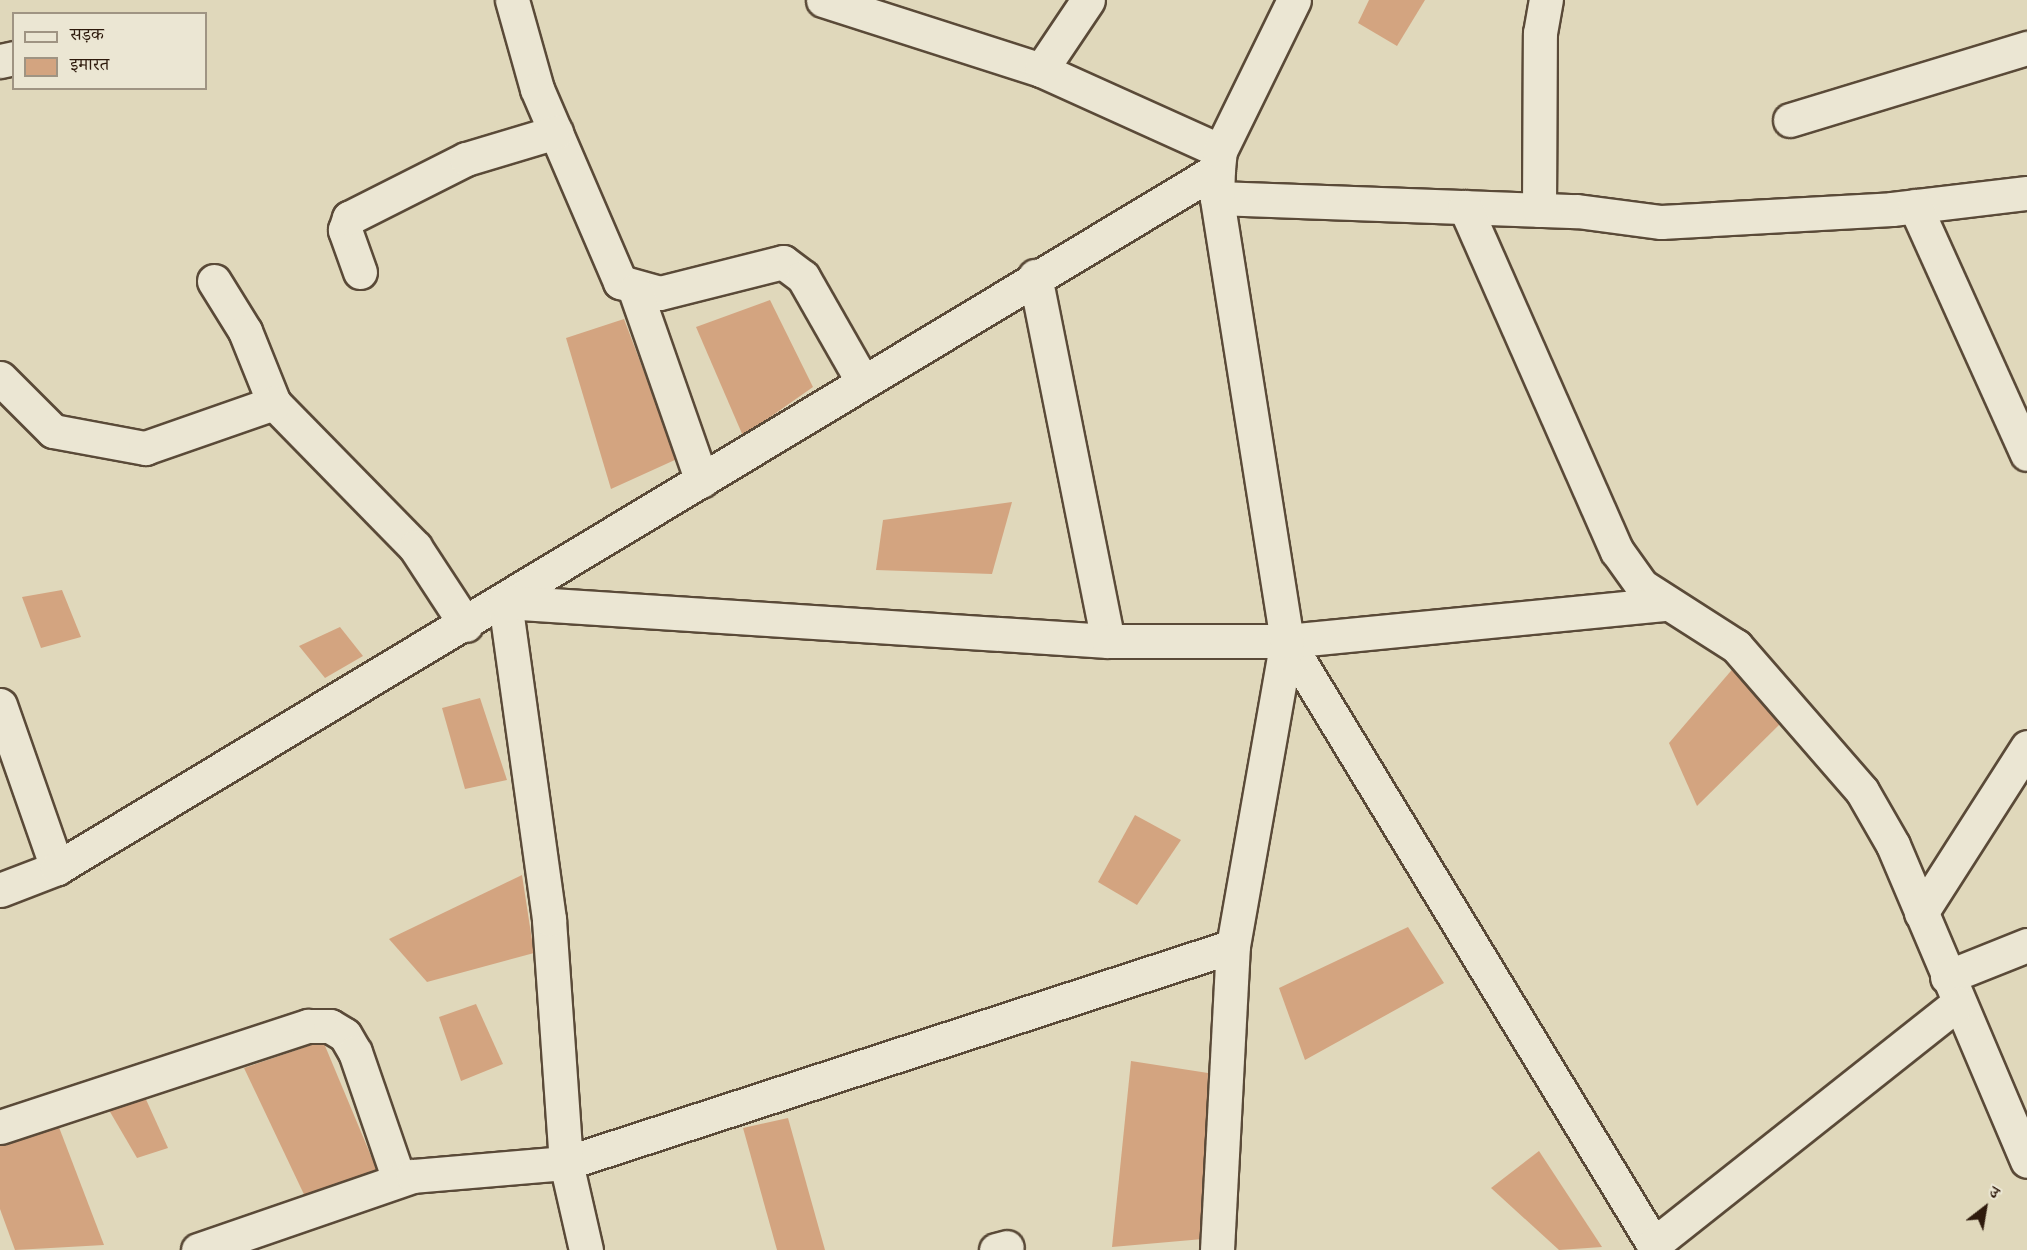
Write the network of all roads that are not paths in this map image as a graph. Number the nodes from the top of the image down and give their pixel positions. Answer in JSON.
{"nodes":[{"id":1,"x":512,"y":0,"type":"edge"},
{"id":2,"x":823,"y":0,"type":"edge"},
{"id":3,"x":1088,"y":0,"type":"edge"},
{"id":4,"x":1294,"y":0,"type":"edge"},
{"id":5,"x":1546,"y":0,"type":"edge"},
{"id":6,"x":2027,"y":48,"type":"edge"},
{"id":7,"x":1041,"y":70,"type":"junction"},
{"id":8,"x":1790,"y":120,"type":"dead end"},
{"id":9,"x":556,"y":132,"type":"junction"},
{"id":10,"x":1218,"y":173,"type":"junction"},
{"id":11,"x":2027,"y":193,"type":"edge"},
{"id":12,"x":1915,"y":206,"type":"junction"},
{"id":13,"x":1465,"y":207,"type":"junction"},
{"id":14,"x":1539,"y":210,"type":"junction"},
{"id":15,"x":360,"y":272,"type":"dead end"},
{"id":16,"x":1035,"y":276,"type":"junction"},
{"id":17,"x":214,"y":281,"type":"dead end"},
{"id":18,"x":635,"y":290,"type":"junction"},
{"id":19,"x":0,"y":378,"type":"edge"},
{"id":20,"x":863,"y":382,"type":"junction"},
{"id":21,"x":274,"y":403,"type":"junction"},
{"id":22,"x":2027,"y":454,"type":"edge"},
{"id":23,"x":702,"y":481,"type":"junction"},
{"id":24,"x":506,"y":602,"type":"junction"},
{"id":25,"x":1666,"y":604,"type":"junction"},
{"id":26,"x":466,"y":625,"type":"junction"},
{"id":27,"x":1108,"y":641,"type":"junction"},
{"id":28,"x":1287,"y":641,"type":"junction"},
{"id":29,"x":0,"y":705,"type":"edge"},
{"id":30,"x":2027,"y":747,"type":"edge"},
{"id":31,"x":57,"y":868,"type":"junction"},
{"id":32,"x":0,"y":890,"type":"edge"},
{"id":33,"x":1921,"y":913,"type":"junction"},
{"id":34,"x":2027,"y":945,"type":"edge"},
{"id":35,"x":1233,"y":946,"type":"junction"},
{"id":36,"x":1952,"y":990,"type":"junction"},
{"id":37,"x":0,"y":1127,"type":"edge"},
{"id":38,"x":2027,"y":1161,"type":"edge"},
{"id":39,"x":566,"y":1163,"type":"junction"},
{"id":40,"x":399,"y":1180,"type":"junction"},
{"id":41,"x":1655,"y":1247,"type":"edge"},
{"id":42,"x":198,"y":1250,"type":"edge"},
{"id":43,"x":586,"y":1250,"type":"edge"},
{"id":44,"x":1217,"y":1250,"type":"edge"}],
"edges":[{"from":1,"to":9,"type":"street"},
{"from":2,"to":7,"type":"street"},
{"from":3,"to":7,"type":"street"},
{"from":4,"to":10,"type":"street"},
{"from":5,"to":14,"type":"street"},
{"from":6,"to":8,"type":"street"},
{"from":7,"to":10,"type":"street"},
{"from":9,"to":15,"type":"street"},
{"from":9,"to":18,"type":"street"},
{"from":10,"to":13,"type":"street"},
{"from":10,"to":16,"type":"street"},
{"from":10,"to":28,"type":"street"},
{"from":11,"to":12,"type":"street"},
{"from":12,"to":14,"type":"street"},
{"from":12,"to":22,"type":"street"},
{"from":13,"to":14,"type":"street"},
{"from":13,"to":25,"type":"street"},
{"from":16,"to":20,"type":"street"},
{"from":16,"to":27,"type":"street"},
{"from":17,"to":21,"type":"street"},
{"from":18,"to":20,"type":"street"},
{"from":18,"to":23,"type":"street"},
{"from":19,"to":21,"type":"street"},
{"from":20,"to":23,"type":"street"},
{"from":21,"to":26,"type":"street"},
{"from":23,"to":24,"type":"street"},
{"from":24,"to":26,"type":"street"},
{"from":24,"to":27,"type":"street"},
{"from":24,"to":39,"type":"street"},
{"from":25,"to":28,"type":"street"},
{"from":25,"to":33,"type":"street"},
{"from":26,"to":31,"type":"street"},
{"from":27,"to":28,"type":"street"},
{"from":28,"to":35,"type":"street"},
{"from":28,"to":41,"type":"street"},
{"from":29,"to":31,"type":"street"},
{"from":30,"to":33,"type":"street"},
{"from":31,"to":32,"type":"street"},
{"from":33,"to":36,"type":"street"},
{"from":34,"to":36,"type":"street"},
{"from":35,"to":39,"type":"street"},
{"from":35,"to":44,"type":"street"},
{"from":36,"to":38,"type":"street"},
{"from":36,"to":41,"type":"street"},
{"from":37,"to":40,"type":"street"},
{"from":39,"to":40,"type":"street"},
{"from":39,"to":43,"type":"street"},
{"from":40,"to":42,"type":"street"}]}
